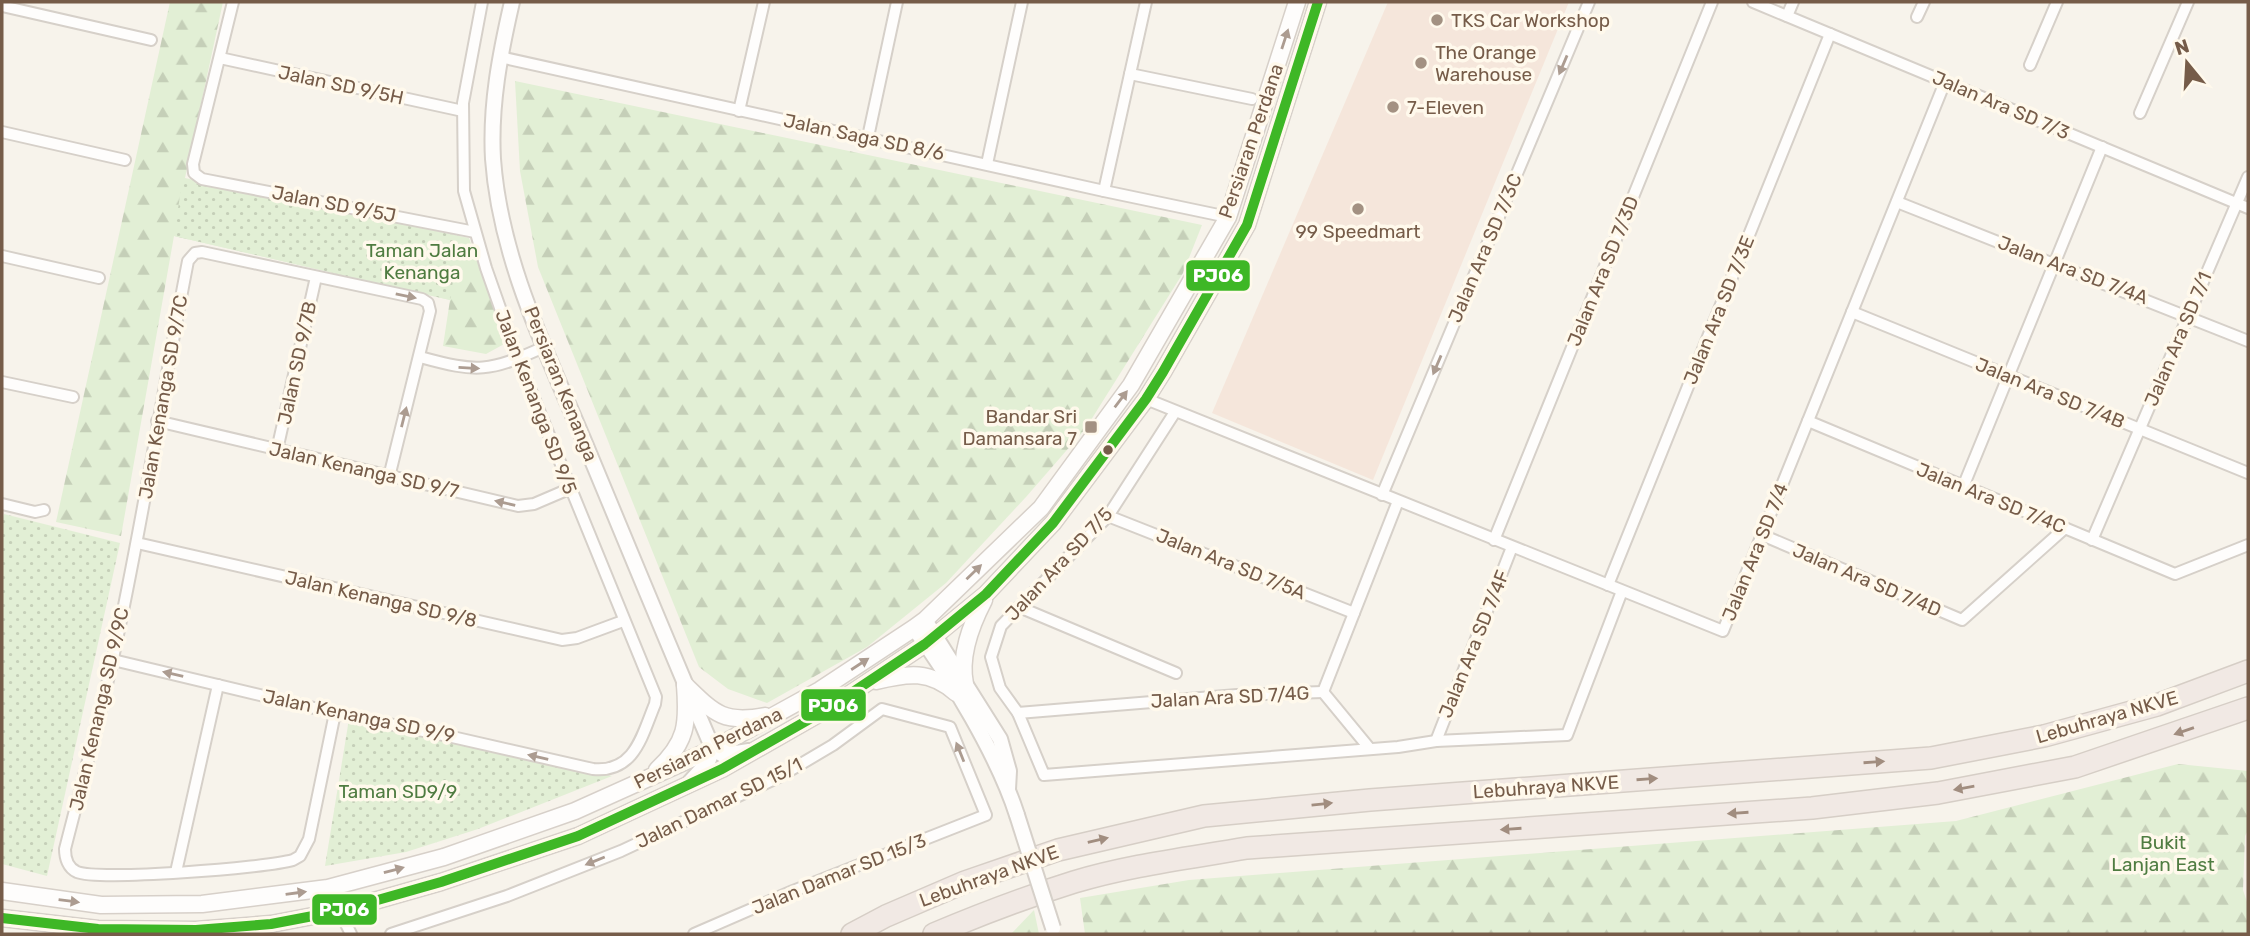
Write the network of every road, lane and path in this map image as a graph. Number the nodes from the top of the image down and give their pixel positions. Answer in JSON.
{"nodes":[{"id":1,"x":233,"y":2,"type":"edge"},
{"id":2,"x":482,"y":2,"type":"edge"},
{"id":3,"x":512,"y":2,"type":"edge"},
{"id":4,"x":764,"y":2,"type":"edge"},
{"id":5,"x":897,"y":2,"type":"edge"},
{"id":6,"x":1022,"y":2,"type":"edge"},
{"id":7,"x":1146,"y":2,"type":"edge"},
{"id":8,"x":1297,"y":2,"type":"edge"},
{"id":9,"x":1318,"y":2,"type":"edge"},
{"id":10,"x":1589,"y":2,"type":"edge"},
{"id":11,"x":1712,"y":2,"type":"edge"},
{"id":12,"x":1753,"y":2,"type":"edge"},
{"id":13,"x":1793,"y":2,"type":"edge"},
{"id":14,"x":1924,"y":2,"type":"edge"},
{"id":15,"x":2057,"y":2,"type":"edge"},
{"id":16,"x":2188,"y":2,"type":"edge"},
{"id":17,"x":2,"y":6,"type":"edge"},
{"id":18,"x":1787,"y":16,"type":"junction"},
{"id":19,"x":1917,"y":17,"type":"dead end"},
{"id":20,"x":1830,"y":34,"type":"junction"},
{"id":21,"x":151,"y":40,"type":"dead end"},
{"id":22,"x":500,"y":57,"type":"junction"},
{"id":23,"x":220,"y":58,"type":"junction"},
{"id":24,"x":2030,"y":65,"type":"dead end"},
{"id":25,"x":1130,"y":74,"type":"junction"},
{"id":26,"x":1945,"y":82,"type":"junction"},
{"id":27,"x":1252,"y":99,"type":"dead end"},
{"id":28,"x":463,"y":111,"type":"junction"},
{"id":29,"x":739,"y":111,"type":"junction"},
{"id":30,"x":2140,"y":113,"type":"dead end"},
{"id":31,"x":2,"y":132,"type":"edge"},
{"id":32,"x":869,"y":137,"type":"junction"},
{"id":33,"x":2102,"y":147,"type":"junction"},
{"id":34,"x":125,"y":160,"type":"dead end"},
{"id":35,"x":987,"y":164,"type":"junction"},
{"id":36,"x":2248,"y":177,"type":"edge"},
{"id":37,"x":1104,"y":191,"type":"junction"},
{"id":38,"x":1897,"y":202,"type":"junction"},
{"id":39,"x":2237,"y":203,"type":"junction"},
{"id":40,"x":2248,"y":208,"type":"edge"},
{"id":41,"x":1228,"y":217,"type":"junction"},
{"id":42,"x":475,"y":232,"type":"junction"},
{"id":43,"x":2,"y":256,"type":"edge"},
{"id":44,"x":2055,"y":263,"type":"junction"},
{"id":45,"x":316,"y":277,"type":"junction"},
{"id":46,"x":99,"y":278,"type":"dead end"},
{"id":47,"x":1852,"y":312,"type":"junction"},
{"id":48,"x":2189,"y":315,"type":"junction"},
{"id":49,"x":2248,"y":341,"type":"edge"},
{"id":50,"x":544,"y":347,"type":"junction"},
{"id":51,"x":420,"y":358,"type":"junction"},
{"id":52,"x":518,"y":359,"type":"junction"},
{"id":53,"x":2009,"y":376,"type":"junction"},
{"id":54,"x":2,"y":382,"type":"edge"},
{"id":55,"x":73,"y":397,"type":"dead end"},
{"id":56,"x":1146,"y":400,"type":"junction"},
{"id":57,"x":1175,"y":412,"type":"junction"},
{"id":58,"x":157,"y":421,"type":"junction"},
{"id":59,"x":1808,"y":421,"type":"junction"},
{"id":60,"x":2139,"y":430,"type":"junction"},
{"id":61,"x":278,"y":450,"type":"junction"},
{"id":62,"x":2248,"y":473,"type":"edge"},
{"id":63,"x":389,"y":477,"type":"junction"},
{"id":64,"x":1964,"y":487,"type":"junction"},
{"id":65,"x":569,"y":489,"type":"junction"},
{"id":66,"x":1382,"y":495,"type":"junction"},
{"id":67,"x":1398,"y":501,"type":"junction"},
{"id":68,"x":2,"y":503,"type":"edge"},
{"id":69,"x":44,"y":510,"type":"dead end"},
{"id":70,"x":1108,"y":516,"type":"junction"},
{"id":71,"x":2065,"y":528,"type":"junction"},
{"id":72,"x":1762,"y":535,"type":"junction"},
{"id":73,"x":1494,"y":540,"type":"junction"},
{"id":74,"x":2092,"y":540,"type":"junction"},
{"id":75,"x":137,"y":542,"type":"junction"},
{"id":76,"x":2248,"y":545,"type":"edge"},
{"id":77,"x":1513,"y":547,"type":"junction"},
{"id":78,"x":1608,"y":586,"type":"junction"},
{"id":79,"x":1622,"y":591,"type":"junction"},
{"id":80,"x":986,"y":594,"type":"junction"},
{"id":81,"x":1018,"y":607,"type":"junction"},
{"id":82,"x":1354,"y":613,"type":"junction"},
{"id":83,"x":623,"y":621,"type":"junction"},
{"id":84,"x":919,"y":624,"type":"junction"},
{"id":85,"x":931,"y":639,"type":"junction"},
{"id":86,"x":113,"y":660,"type":"junction"},
{"id":87,"x":2248,"y":671,"type":"edge"},
{"id":88,"x":1176,"y":673,"type":"dead end"},
{"id":89,"x":868,"y":682,"type":"junction"},
{"id":90,"x":218,"y":685,"type":"junction"},
{"id":91,"x":685,"y":685,"type":"junction"},
{"id":92,"x":960,"y":689,"type":"junction"},
{"id":93,"x":1323,"y":692,"type":"junction"},
{"id":94,"x":2248,"y":708,"type":"edge"},
{"id":95,"x":781,"y":712,"type":"junction"},
{"id":96,"x":335,"y":713,"type":"junction"},
{"id":97,"x":1018,"y":713,"type":"junction"},
{"id":98,"x":1436,"y":741,"type":"junction"},
{"id":99,"x":713,"y":749,"type":"junction"},
{"id":100,"x":1370,"y":749,"type":"junction"},
{"id":101,"x":756,"y":750,"type":"junction"},
{"id":102,"x":605,"y":770,"type":"joint"},
{"id":103,"x":647,"y":779,"type":"junction"},
{"id":104,"x":685,"y":786,"type":"junction"},
{"id":105,"x":986,"y":815,"type":"joint"},
{"id":106,"x":176,"y":872,"type":"junction"},
{"id":107,"x":328,"y":888,"type":"junction"},
{"id":108,"x":2,"y":891,"type":"edge"},
{"id":109,"x":101,"y":905,"type":"junction"},
{"id":110,"x":339,"y":911,"type":"junction"},
{"id":111,"x":2,"y":918,"type":"edge"},
{"id":112,"x":98,"y":929,"type":"junction"},
{"id":113,"x":1054,"y":931,"type":"edge"},
{"id":114,"x":351,"y":934,"type":"edge"},
{"id":115,"x":391,"y":934,"type":"edge"},
{"id":116,"x":694,"y":934,"type":"edge"},
{"id":117,"x":852,"y":934,"type":"edge"},
{"id":118,"x":934,"y":934,"type":"edge"}],
"edges":[{"from":1,"to":23,"type":"street"},
{"from":2,"to":28,"type":"street","name":"Jalan Kenanga SD 9/5"},
{"from":3,"to":22,"type":"street","name":"Persiaran Kenanga"},
{"from":4,"to":29,"type":"street"},
{"from":5,"to":32,"type":"street"},
{"from":6,"to":35,"type":"street"},
{"from":7,"to":25,"type":"street"},
{"from":41,"to":8,"type":"main road","name":"Persiaran Perdana","one_way":true},
{"from":9,"to":56,"type":"main road","name":"Persiaran Perdana"},
{"from":10,"to":66,"type":"street","name":"Jalan Ara SD 7/3C","one_way":true},
{"from":11,"to":73,"type":"street","name":"Jalan Ara SD 7/3D"},
{"from":12,"to":18,"type":"street","name":"Jalan Ara SD 7/3"},
{"from":13,"to":18,"type":"street"},
{"from":14,"to":19,"type":"street"},
{"from":15,"to":24,"type":"street"},
{"from":16,"to":30,"type":"street"},
{"from":17,"to":21,"type":"street"},
{"from":18,"to":20,"type":"street","name":"Jalan Ara SD 7/3"},
{"from":20,"to":26,"type":"street","name":"Jalan Ara SD 7/3"},
{"from":20,"to":78,"type":"street","name":"Jalan Ara SD 7/3E"},
{"from":22,"to":29,"type":"street","name":"Jalan Saga SD 8/6"},
{"from":22,"to":50,"type":"street","name":"Persiaran Kenanga"},
{"from":23,"to":28,"type":"street","name":"Jalan SD 9/5H"},
{"from":23,"to":42,"type":"street","name":"Jalan SD 9/5J"},
{"from":25,"to":27,"type":"street"},
{"from":25,"to":37,"type":"street"},
{"from":26,"to":33,"type":"street","name":"Jalan Ara SD 7/3"},
{"from":26,"to":38,"type":"street","name":"Jalan Ara SD 7/4"},
{"from":28,"to":42,"type":"street","name":"Jalan Kenanga SD 9/5"},
{"from":29,"to":32,"type":"street","name":"Jalan Saga SD 8/6"},
{"from":31,"to":34,"type":"street"},
{"from":32,"to":35,"type":"street","name":"Jalan Saga SD 8/6"},
{"from":33,"to":39,"type":"street","name":"Jalan Ara SD 7/3"},
{"from":33,"to":44,"type":"street"},
{"from":35,"to":37,"type":"street","name":"Jalan Saga SD 8/6"},
{"from":36,"to":39,"type":"street","name":"Jalan Ara SD 7/1"},
{"from":37,"to":41,"type":"street","name":"Jalan Saga SD 8/6"},
{"from":38,"to":44,"type":"street","name":"Jalan Ara SD 7/4A"},
{"from":38,"to":47,"type":"street","name":"Jalan Ara SD 7/4"},
{"from":39,"to":40,"type":"street","name":"Jalan Ara SD 7/3"},
{"from":39,"to":48,"type":"street","name":"Jalan Ara SD 7/1"},
{"from":84,"to":41,"type":"main road","name":"Persiaran Perdana","one_way":true},
{"from":42,"to":52,"type":"street","name":"Jalan Kenanga SD 9/5"},
{"from":43,"to":46,"type":"street"},
{"from":44,"to":48,"type":"street","name":"Jalan Ara SD 7/4A"},
{"from":44,"to":53,"type":"street"},
{"from":45,"to":51,"type":"street","one_way":true},
{"from":45,"to":58,"type":"street","name":"Jalan Kenanga SD 9/7C"},
{"from":45,"to":61,"type":"street","name":"Jalan SD 9/7B"},
{"from":47,"to":53,"type":"street","name":"Jalan Ara SD 7/4B"},
{"from":47,"to":59,"type":"street","name":"Jalan Ara SD 7/4"},
{"from":48,"to":49,"type":"street","name":"Jalan Ara SD 7/4A"},
{"from":48,"to":60,"type":"street","name":"Jalan Ara SD 7/1"},
{"from":50,"to":52,"type":"street"},
{"from":50,"to":91,"type":"street","name":"Persiaran Kenanga"},
{"from":51,"to":52,"type":"street","one_way":true},
{"from":63,"to":51,"type":"street","one_way":true},
{"from":52,"to":65,"type":"street","name":"Jalan Kenanga SD 9/5"},
{"from":53,"to":60,"type":"street","name":"Jalan Ara SD 7/4B"},
{"from":53,"to":64,"type":"street"},
{"from":54,"to":55,"type":"street"},
{"from":56,"to":57,"type":"street"},
{"from":56,"to":80,"type":"main road","name":"Persiaran Perdana"},
{"from":57,"to":66,"type":"street","name":"Jalan Ara SD 7/4"},
{"from":57,"to":70,"type":"street","name":"Jalan Ara SD 7/5"},
{"from":58,"to":61,"type":"street","name":"Jalan Kenanga SD 9/7"},
{"from":58,"to":75,"type":"street","name":"Jalan Kenanga SD 9/7C"},
{"from":59,"to":64,"type":"street","name":"Jalan Ara SD 7/4C"},
{"from":59,"to":72,"type":"street","name":"Jalan Ara SD 7/4"},
{"from":60,"to":62,"type":"street","name":"Jalan Ara SD 7/4B"},
{"from":60,"to":74,"type":"street","name":"Jalan Ara SD 7/1"},
{"from":61,"to":63,"type":"street","name":"Jalan Kenanga SD 9/7"},
{"from":65,"to":63,"type":"street","name":"Jalan Kenanga SD 9/7","one_way":true},
{"from":64,"to":71,"type":"street","name":"Jalan Ara SD 7/4C"},
{"from":65,"to":83,"type":"street","name":"Jalan Kenanga SD 9/5"},
{"from":66,"to":67,"type":"street","name":"Jalan Ara SD 7/4"},
{"from":67,"to":73,"type":"street","name":"Jalan Ara SD 7/4"},
{"from":67,"to":82,"type":"street","name":"Jalan Ara SD 7/4G"},
{"from":68,"to":69,"type":"street"},
{"from":70,"to":81,"type":"street","name":"Jalan Ara SD 7/5"},
{"from":70,"to":82,"type":"street","name":"Jalan Ara SD 7/5A"},
{"from":71,"to":72,"type":"street","name":"Jalan Ara SD 7/4D"},
{"from":71,"to":74,"type":"street","name":"Jalan Ara SD 7/4C"},
{"from":72,"to":79,"type":"street","name":"Jalan Ara SD 7/4"},
{"from":73,"to":77,"type":"street","name":"Jalan Ara SD 7/4"},
{"from":74,"to":76,"type":"street","name":"Jalan Ara SD 7/4C"},
{"from":75,"to":83,"type":"street","name":"Jalan Kenanga SD 9/8"},
{"from":75,"to":86,"type":"street","name":"Jalan Kenanga SD 9/9C"},
{"from":77,"to":78,"type":"street","name":"Jalan Ara SD 7/4"},
{"from":77,"to":98,"type":"street","name":"Jalan Ara SD 7/4F"},
{"from":78,"to":79,"type":"street","name":"Jalan Ara SD 7/4"},
{"from":79,"to":98,"type":"street"},
{"from":80,"to":85,"type":"main road","name":"Persiaran Perdana"},
{"from":80,"to":92,"type":"main road"},
{"from":81,"to":88,"type":"street"},
{"from":81,"to":97,"type":"street","name":"Jalan Ara SD 7/5"},
{"from":82,"to":93,"type":"street","name":"Jalan Ara SD 7/4G"},
{"from":83,"to":102,"type":"street","name":"Jalan Kenanga SD 9/5"},
{"from":84,"to":85,"type":"street"},
{"from":95,"to":84,"type":"main road","name":"Persiaran Perdana","one_way":true},
{"from":85,"to":89,"type":"main road","name":"Persiaran Perdana"},
{"from":85,"to":92,"type":"street"},
{"from":90,"to":86,"type":"street","name":"Jalan Kenanga SD 9/9","one_way":true},
{"from":86,"to":106,"type":"street","name":"Jalan Kenanga SD 9/9C"},
{"from":117,"to":87,"type":"highway","name":"Lebuhraya NKVE","one_way":true},
{"from":89,"to":92,"type":"main road"},
{"from":89,"to":101,"type":"main road","name":"Persiaran Perdana"},
{"from":90,"to":96,"type":"street","name":"Jalan Kenanga SD 9/9"},
{"from":90,"to":106,"type":"street"},
{"from":91,"to":95,"type":"main road"},
{"from":91,"to":99,"type":"street","name":"Persiaran Kenanga"},
{"from":91,"to":103,"type":"main road"},
{"from":92,"to":113,"type":"street","bridge":true},
{"from":93,"to":97,"type":"street","name":"Jalan Ara SD 7/4G"},
{"from":93,"to":100,"type":"street"},
{"from":94,"to":118,"type":"highway","name":"Lebuhraya NKVE","one_way":true},
{"from":95,"to":99,"type":"main road","name":"Persiaran Perdana"},
{"from":102,"to":96,"type":"street","name":"Jalan Kenanga SD 9/9","one_way":true},
{"from":96,"to":106,"type":"street"},
{"from":97,"to":100,"type":"street","name":"Jalan Ara SD 7/5"},
{"from":98,"to":100,"type":"street"},
{"from":99,"to":101,"type":"street"},
{"from":99,"to":103,"type":"main road","name":"Persiaran Perdana"},
{"from":99,"to":104,"type":"street"},
{"from":101,"to":104,"type":"main road","name":"Persiaran Perdana"},
{"from":107,"to":103,"type":"main road","name":"Persiaran Perdana","one_way":true},
{"from":104,"to":110,"type":"main road","name":"Persiaran Perdana"},
{"from":105,"to":115,"type":"street","name":"Jalan Damar SD 15/1","one_way":true},
{"from":105,"to":116,"type":"street","name":"Jalan Damar SD 15/3"},
{"from":109,"to":107,"type":"main road","name":"Persiaran Perdana","one_way":true},
{"from":107,"to":110,"type":"street"},
{"from":108,"to":109,"type":"main road","name":"Persiaran Perdana","one_way":true},
{"from":109,"to":112,"type":"main road"},
{"from":110,"to":112,"type":"main road","name":"Persiaran Perdana"},
{"from":110,"to":114,"type":"street"},
{"from":111,"to":112,"type":"main road","name":"Persiaran Perdana"}]}
